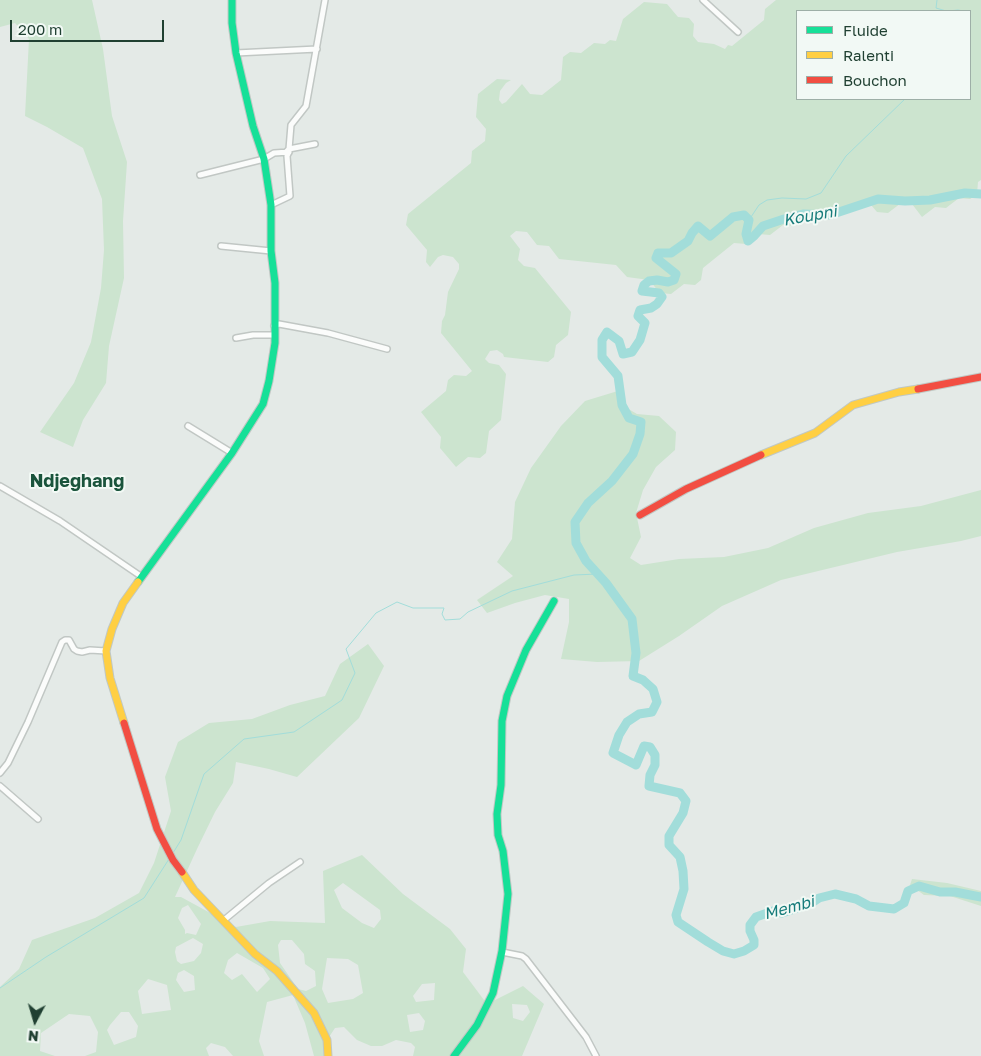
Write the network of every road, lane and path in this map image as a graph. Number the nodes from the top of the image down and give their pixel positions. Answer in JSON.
{"nodes":[{"id":1,"x":232,"y":0,"type":"edge"},
{"id":2,"x":326,"y":0,"type":"edge"},
{"id":3,"x":703,"y":0,"type":"edge"},
{"id":4,"x":738,"y":32,"type":"dead end"},
{"id":5,"x":317,"y":49,"type":"junction"},
{"id":6,"x":236,"y":54,"type":"junction"},
{"id":7,"x":315,"y":144,"type":"dead end"},
{"id":8,"x":289,"y":150,"type":"junction"},
{"id":9,"x":264,"y":159,"type":"junction"},
{"id":10,"x":200,"y":175,"type":"dead end"},
{"id":11,"x":271,"y":205,"type":"junction"},
{"id":12,"x":221,"y":246,"type":"dead end"},
{"id":13,"x":271,"y":251,"type":"junction"},
{"id":14,"x":274,"y":326,"type":"junction"},
{"id":15,"x":274,"y":335,"type":"junction"},
{"id":16,"x":236,"y":338,"type":"dead end"},
{"id":17,"x":387,"y":349,"type":"dead end"},
{"id":18,"x":981,"y":377,"type":"edge"},
{"id":19,"x":188,"y":426,"type":"dead end"},
{"id":20,"x":232,"y":453,"type":"junction"},
{"id":21,"x":0,"y":486,"type":"edge"},
{"id":22,"x":640,"y":515,"type":"dead end"},
{"id":23,"x":142,"y":576,"type":"junction"},
{"id":24,"x":554,"y":601,"type":"dead end"},
{"id":25,"x":106,"y":651,"type":"junction"},
{"id":26,"x":0,"y":773,"type":"edge"},
{"id":27,"x":0,"y":786,"type":"edge"},
{"id":28,"x":38,"y":819,"type":"dead end"},
{"id":29,"x":300,"y":862,"type":"dead end"},
{"id":30,"x":224,"y":920,"type":"junction"},
{"id":31,"x":502,"y":952,"type":"junction"},
{"id":32,"x":328,"y":1056,"type":"edge"},
{"id":33,"x":454,"y":1056,"type":"edge"},
{"id":34,"x":596,"y":1056,"type":"edge"}],
"edges":[{"from":1,"to":6,"type":"street"},
{"from":2,"to":5,"type":"street"},
{"from":3,"to":4,"type":"street"},
{"from":5,"to":6,"type":"street"},
{"from":5,"to":8,"type":"street"},
{"from":6,"to":9,"type":"street"},
{"from":7,"to":8,"type":"street"},
{"from":8,"to":9,"type":"street"},
{"from":8,"to":11,"type":"street"},
{"from":9,"to":10,"type":"street"},
{"from":9,"to":11,"type":"street"},
{"from":11,"to":13,"type":"street"},
{"from":12,"to":13,"type":"street"},
{"from":13,"to":14,"type":"street"},
{"from":14,"to":15,"type":"street"},
{"from":14,"to":17,"type":"street"},
{"from":15,"to":16,"type":"street"},
{"from":15,"to":20,"type":"street"},
{"from":18,"to":22,"type":"street"},
{"from":19,"to":20,"type":"street"},
{"from":20,"to":23,"type":"street"},
{"from":21,"to":23,"type":"street"},
{"from":23,"to":25,"type":"street"},
{"from":24,"to":31,"type":"street"},
{"from":25,"to":26,"type":"street"},
{"from":25,"to":30,"type":"street"},
{"from":27,"to":28,"type":"street"},
{"from":29,"to":30,"type":"street"},
{"from":30,"to":32,"type":"street"},
{"from":31,"to":33,"type":"street"},
{"from":31,"to":34,"type":"street"}]}
